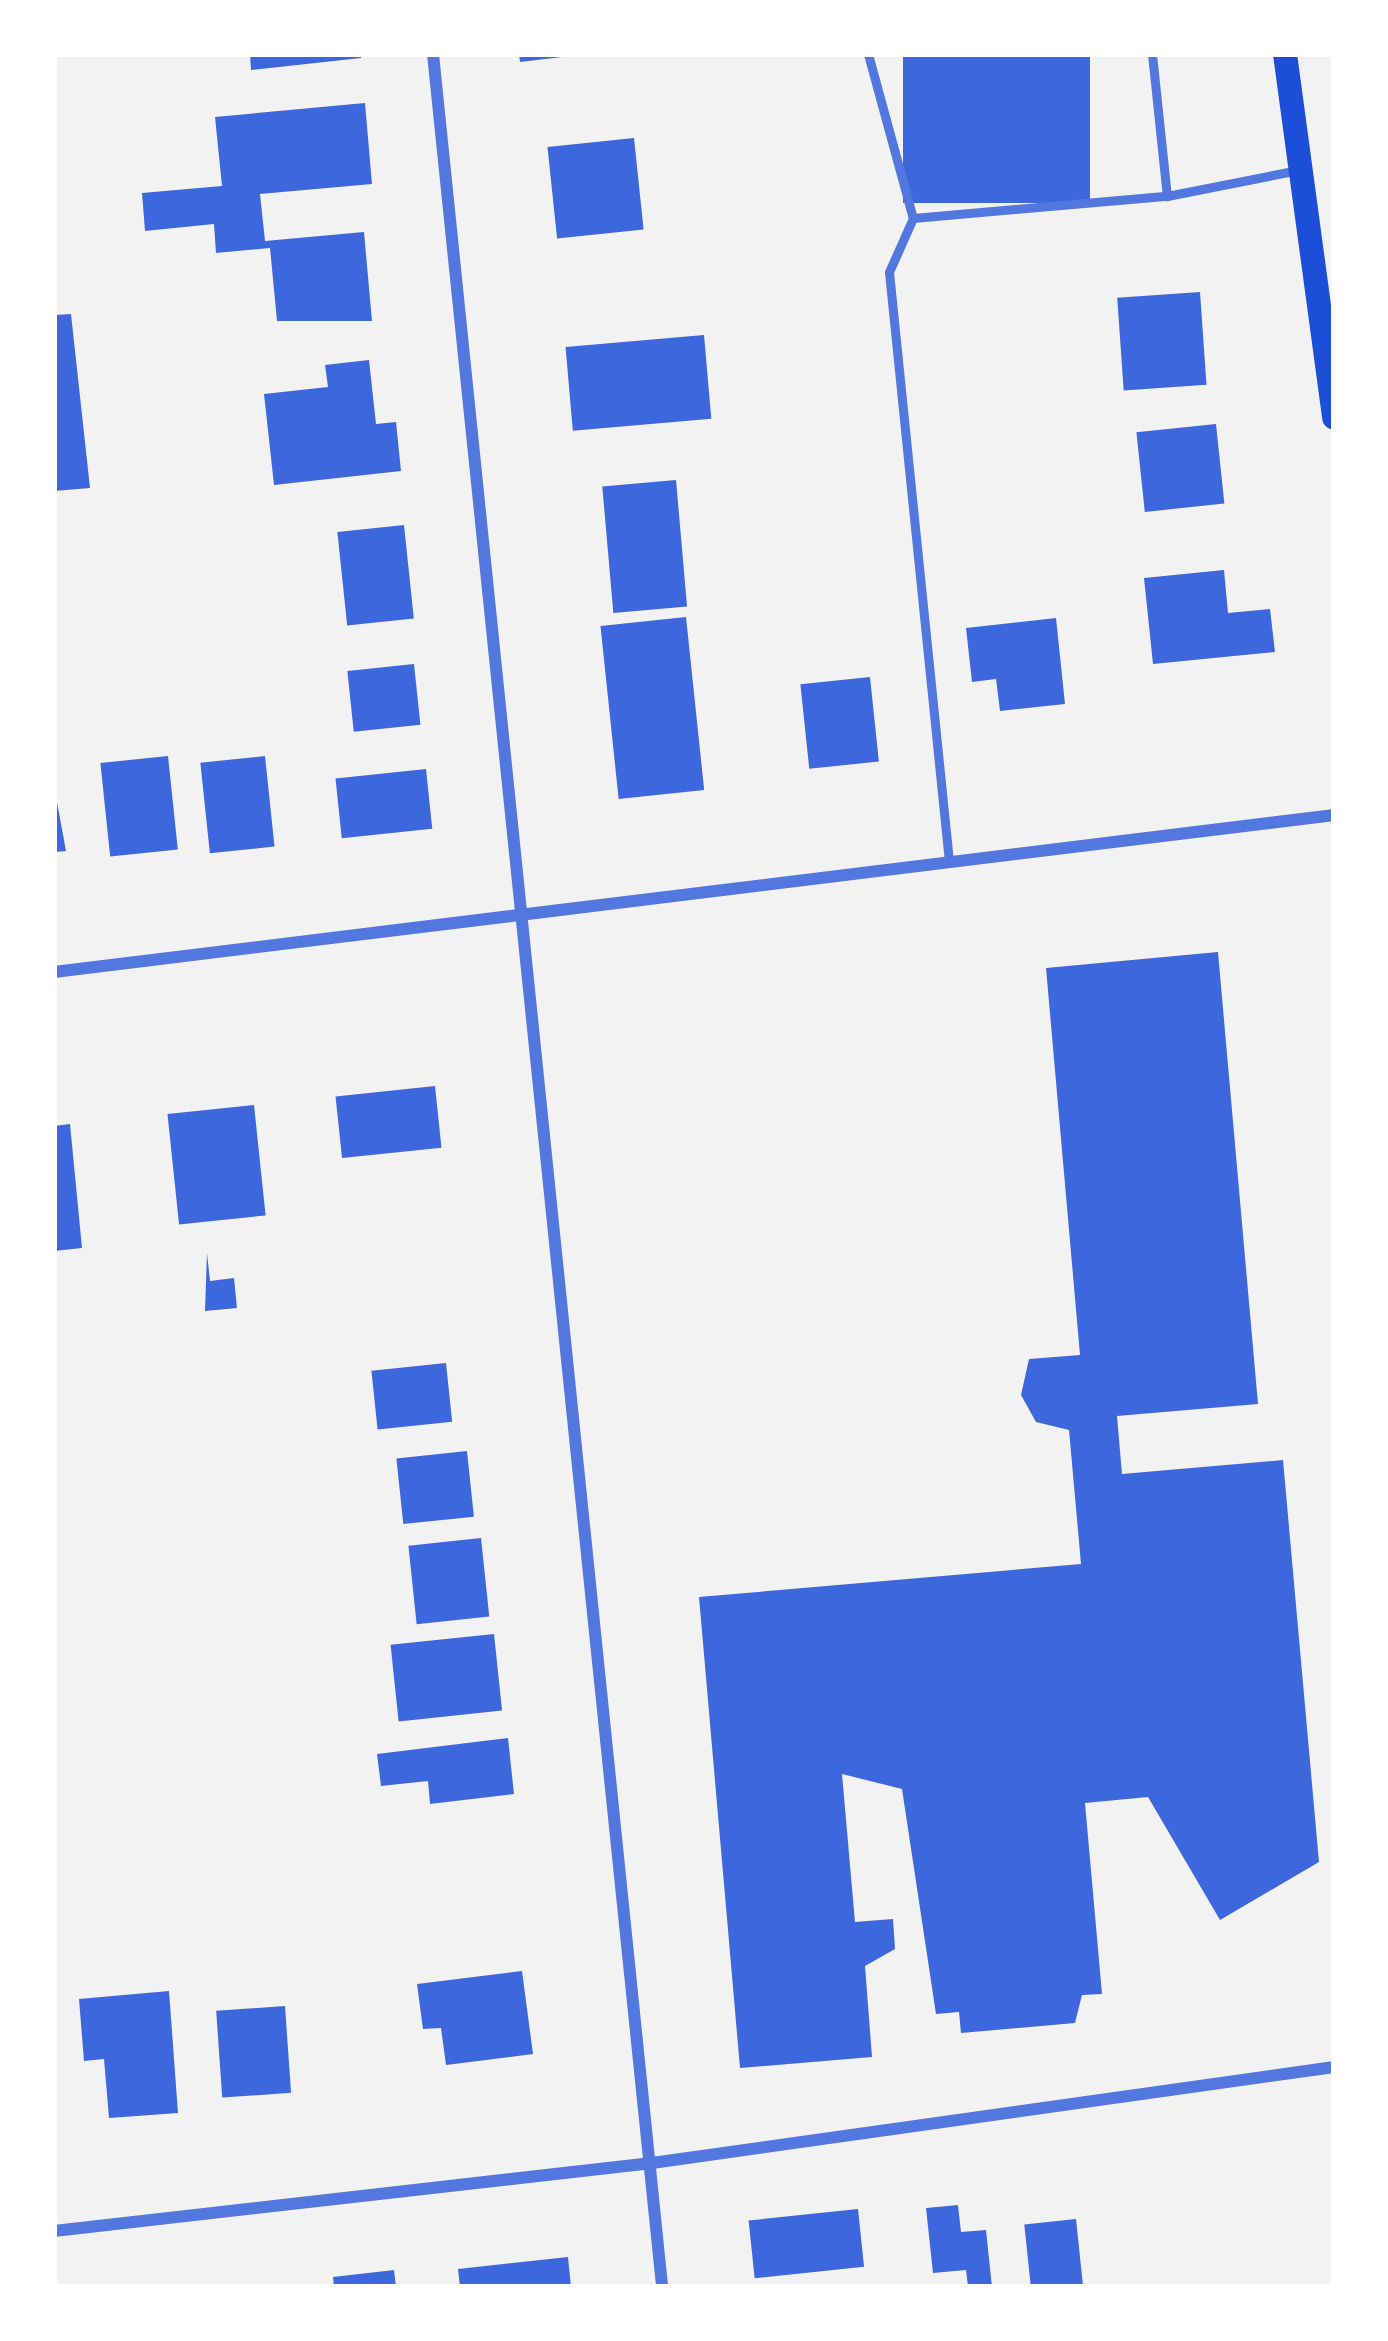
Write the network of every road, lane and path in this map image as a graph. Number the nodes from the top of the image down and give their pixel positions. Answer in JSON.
{"nodes":[{"id":1,"x":433,"y":54,"type":"edge"},
{"id":2,"x":868,"y":54,"type":"edge"},
{"id":3,"x":1152,"y":54,"type":"edge"},
{"id":4,"x":1285,"y":54,"type":"edge"},
{"id":5,"x":1298,"y":170,"type":"junction"},
{"id":6,"x":1167,"y":196,"type":"junction"},
{"id":7,"x":913,"y":218,"type":"junction"},
{"id":8,"x":1334,"y":418,"type":"edge"},
{"id":9,"x":1334,"y":815,"type":"edge"},
{"id":10,"x":949,"y":862,"type":"junction"},
{"id":11,"x":522,"y":915,"type":"junction"},
{"id":12,"x":54,"y":972,"type":"edge"},
{"id":13,"x":1334,"y":2067,"type":"edge"},
{"id":14,"x":652,"y":2163,"type":"junction"},
{"id":15,"x":54,"y":2231,"type":"edge"},
{"id":16,"x":662,"y":2287,"type":"edge"}],
"edges":[{"from":1,"to":11,"type":"street"},
{"from":2,"to":7,"type":"lane"},
{"from":3,"to":6,"type":"lane"},
{"from":4,"to":5,"type":"main road"},
{"from":5,"to":6,"type":"lane"},
{"from":5,"to":8,"type":"main road"},
{"from":6,"to":7,"type":"lane"},
{"from":7,"to":10,"type":"lane"},
{"from":9,"to":10,"type":"street"},
{"from":10,"to":11,"type":"street"},
{"from":11,"to":12,"type":"street"},
{"from":11,"to":14,"type":"street"},
{"from":13,"to":14,"type":"street"},
{"from":14,"to":15,"type":"street"},
{"from":14,"to":16,"type":"street"}]}
